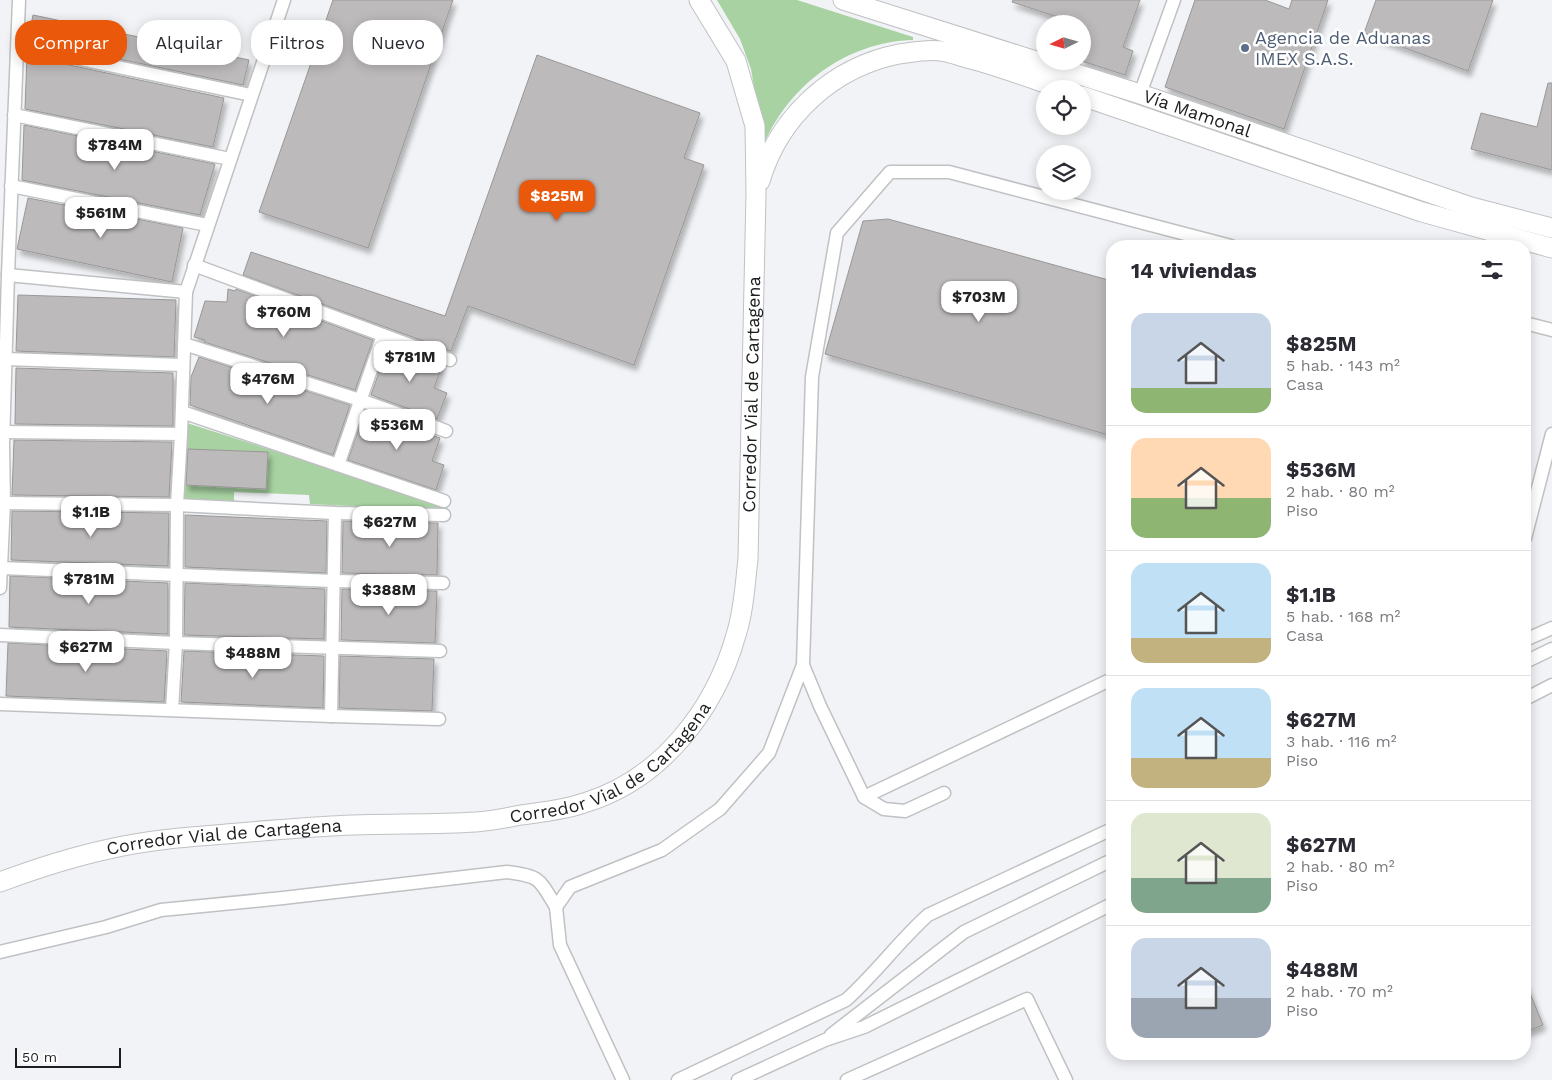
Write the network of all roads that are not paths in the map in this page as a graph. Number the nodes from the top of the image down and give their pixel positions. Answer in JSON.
{"nodes":[{"id":1,"x":19,"y":0,"type":"edge"},
{"id":2,"x":284,"y":0,"type":"edge"},
{"id":3,"x":699,"y":0,"type":"edge"},
{"id":4,"x":843,"y":0,"type":"edge"},
{"id":5,"x":1174,"y":0,"type":"edge"},
{"id":6,"x":19,"y":20,"type":"edge"},
{"id":7,"x":17,"y":65,"type":"edge"},
{"id":8,"x":108,"y":65,"type":"edge"},
{"id":9,"x":1036,"y":80,"type":"edge"},
{"id":10,"x":1140,"y":94,"type":"junction"},
{"id":11,"x":251,"y":95,"type":"junction"},
{"id":12,"x":1091,"y":99,"type":"edge"},
{"id":13,"x":14,"y":115,"type":"junction"},
{"id":14,"x":230,"y":159,"type":"junction"},
{"id":15,"x":11,"y":186,"type":"junction"},
{"id":16,"x":756,"y":194,"type":"junction"},
{"id":17,"x":207,"y":225,"type":"junction"},
{"id":18,"x":1552,"y":228,"type":"edge"},
{"id":19,"x":1208,"y":240,"type":"edge"},
{"id":20,"x":1523,"y":240,"type":"edge"},
{"id":21,"x":1531,"y":242,"type":"edge"},
{"id":22,"x":1552,"y":248,"type":"edge"},
{"id":23,"x":4,"y":251,"type":"edge"},
{"id":24,"x":194,"y":265,"type":"junction"},
{"id":25,"x":8,"y":275,"type":"junction"},
{"id":26,"x":186,"y":292,"type":"junction"},
{"id":27,"x":1531,"y":325,"type":"edge"},
{"id":28,"x":1552,"y":330,"type":"edge"},
{"id":29,"x":382,"y":335,"type":"junction"},
{"id":30,"x":184,"y":344,"type":"junction"},
{"id":31,"x":5,"y":359,"type":"junction"},
{"id":32,"x":450,"y":360,"type":"dead end"},
{"id":33,"x":183,"y":365,"type":"junction"},
{"id":34,"x":360,"y":400,"type":"junction"},
{"id":35,"x":182,"y":412,"type":"junction"},
{"id":36,"x":446,"y":431,"type":"dead end"},
{"id":37,"x":181,"y":434,"type":"junction"},
{"id":38,"x":1552,"y":434,"type":"edge"},
{"id":39,"x":2,"y":440,"type":"edge"},
{"id":40,"x":338,"y":465,"type":"junction"},
{"id":41,"x":444,"y":501,"type":"dead end"},
{"id":42,"x":4,"y":503,"type":"junction"},
{"id":43,"x":177,"y":505,"type":"junction"},
{"id":44,"x":335,"y":512,"type":"junction"},
{"id":45,"x":444,"y":515,"type":"dead end"},
{"id":46,"x":1531,"y":515,"type":"edge"},
{"id":47,"x":1,"y":568,"type":"edge"},
{"id":48,"x":176,"y":575,"type":"junction"},
{"id":49,"x":334,"y":581,"type":"junction"},
{"id":50,"x":443,"y":583,"type":"dead end"},
{"id":51,"x":0,"y":588,"type":"edge"},
{"id":52,"x":1552,"y":628,"type":"edge"},
{"id":53,"x":0,"y":635,"type":"edge"},
{"id":54,"x":1531,"y":637,"type":"edge"},
{"id":55,"x":176,"y":643,"type":"junction"},
{"id":56,"x":333,"y":647,"type":"junction"},
{"id":57,"x":1552,"y":649,"type":"edge"},
{"id":58,"x":440,"y":651,"type":"dead end"},
{"id":59,"x":1531,"y":659,"type":"edge"},
{"id":60,"x":803,"y":665,"type":"junction"},
{"id":61,"x":1106,"y":682,"type":"edge"},
{"id":62,"x":1552,"y":685,"type":"edge"},
{"id":63,"x":1531,"y":696,"type":"edge"},
{"id":64,"x":0,"y":704,"type":"edge"},
{"id":65,"x":172,"y":710,"type":"junction"},
{"id":66,"x":331,"y":716,"type":"junction"},
{"id":67,"x":439,"y":719,"type":"dead end"},
{"id":68,"x":944,"y":794,"type":"dead end"},
{"id":69,"x":864,"y":797,"type":"junction"},
{"id":70,"x":1106,"y":832,"type":"edge"},
{"id":71,"x":1106,"y":863,"type":"edge"},
{"id":72,"x":0,"y":882,"type":"edge"},
{"id":73,"x":556,"y":907,"type":"junction"},
{"id":74,"x":1106,"y":907,"type":"edge"},
{"id":75,"x":0,"y":952,"type":"edge"},
{"id":76,"x":825,"y":1040,"type":"junction"},
{"id":77,"x":623,"y":1080,"type":"edge"},
{"id":78,"x":678,"y":1080,"type":"edge"},
{"id":79,"x":738,"y":1080,"type":"edge"},
{"id":80,"x":847,"y":1080,"type":"edge"},
{"id":81,"x":1066,"y":1080,"type":"edge"}],
"edges":[{"from":1,"to":6,"type":"street"},
{"from":2,"to":11,"type":"street"},
{"from":3,"to":16,"type":"main road","name":"Corredor Vial de Cartagena"},
{"from":4,"to":10,"type":"main road","name":"Vía Mamonal"},
{"from":5,"to":10,"type":"street"},
{"from":7,"to":13,"type":"street"},
{"from":8,"to":11,"type":"street"},
{"from":9,"to":16,"type":"main road","name":"Corredor Vial de Cartagena"},
{"from":10,"to":18,"type":"main road","name":"Vía Mamonal"},
{"from":11,"to":14,"type":"street"},
{"from":12,"to":20,"type":"main road","name":"Vía Mamonal"},
{"from":13,"to":14,"type":"street"},
{"from":13,"to":15,"type":"street"},
{"from":14,"to":17,"type":"street"},
{"from":15,"to":17,"type":"street"},
{"from":15,"to":23,"type":"street"},
{"from":16,"to":72,"type":"main road","name":"Corredor Vial de Cartagena"},
{"from":17,"to":24,"type":"street"},
{"from":19,"to":60,"type":"street"},
{"from":21,"to":22,"type":"main road","name":"Vía Mamonal"},
{"from":23,"to":25,"type":"street"},
{"from":24,"to":26,"type":"street"},
{"from":24,"to":29,"type":"street"},
{"from":25,"to":26,"type":"street"},
{"from":25,"to":31,"type":"street"},
{"from":26,"to":30,"type":"street"},
{"from":27,"to":28,"type":"street"},
{"from":29,"to":32,"type":"street"},
{"from":29,"to":34,"type":"street"},
{"from":30,"to":33,"type":"street"},
{"from":30,"to":34,"type":"street"},
{"from":31,"to":33,"type":"street"},
{"from":31,"to":39,"type":"street"},
{"from":33,"to":35,"type":"street"},
{"from":34,"to":36,"type":"street"},
{"from":34,"to":40,"type":"street"},
{"from":35,"to":37,"type":"street"},
{"from":35,"to":40,"type":"street"},
{"from":37,"to":39,"type":"street"},
{"from":37,"to":43,"type":"street"},
{"from":38,"to":46,"type":"street"},
{"from":39,"to":42,"type":"street"},
{"from":40,"to":41,"type":"street"},
{"from":42,"to":43,"type":"street"},
{"from":42,"to":47,"type":"street"},
{"from":43,"to":44,"type":"street"},
{"from":43,"to":48,"type":"street"},
{"from":44,"to":45,"type":"street"},
{"from":44,"to":49,"type":"street"},
{"from":47,"to":48,"type":"street"},
{"from":47,"to":51,"type":"street"},
{"from":48,"to":49,"type":"street"},
{"from":48,"to":55,"type":"street"},
{"from":49,"to":50,"type":"street"},
{"from":49,"to":56,"type":"street"},
{"from":52,"to":54,"type":"street"},
{"from":53,"to":55,"type":"street"},
{"from":55,"to":56,"type":"street"},
{"from":55,"to":65,"type":"street"},
{"from":56,"to":58,"type":"street"},
{"from":56,"to":66,"type":"street"},
{"from":57,"to":59,"type":"street"},
{"from":60,"to":69,"type":"street"},
{"from":60,"to":73,"type":"street"},
{"from":61,"to":69,"type":"street"},
{"from":62,"to":63,"type":"street"},
{"from":64,"to":65,"type":"street"},
{"from":65,"to":66,"type":"street"},
{"from":66,"to":67,"type":"street"},
{"from":68,"to":69,"type":"street"},
{"from":70,"to":78,"type":"street"},
{"from":71,"to":76,"type":"street"},
{"from":73,"to":75,"type":"street"},
{"from":73,"to":77,"type":"street"},
{"from":74,"to":76,"type":"street"},
{"from":76,"to":79,"type":"street"},
{"from":80,"to":81,"type":"street"}]}
